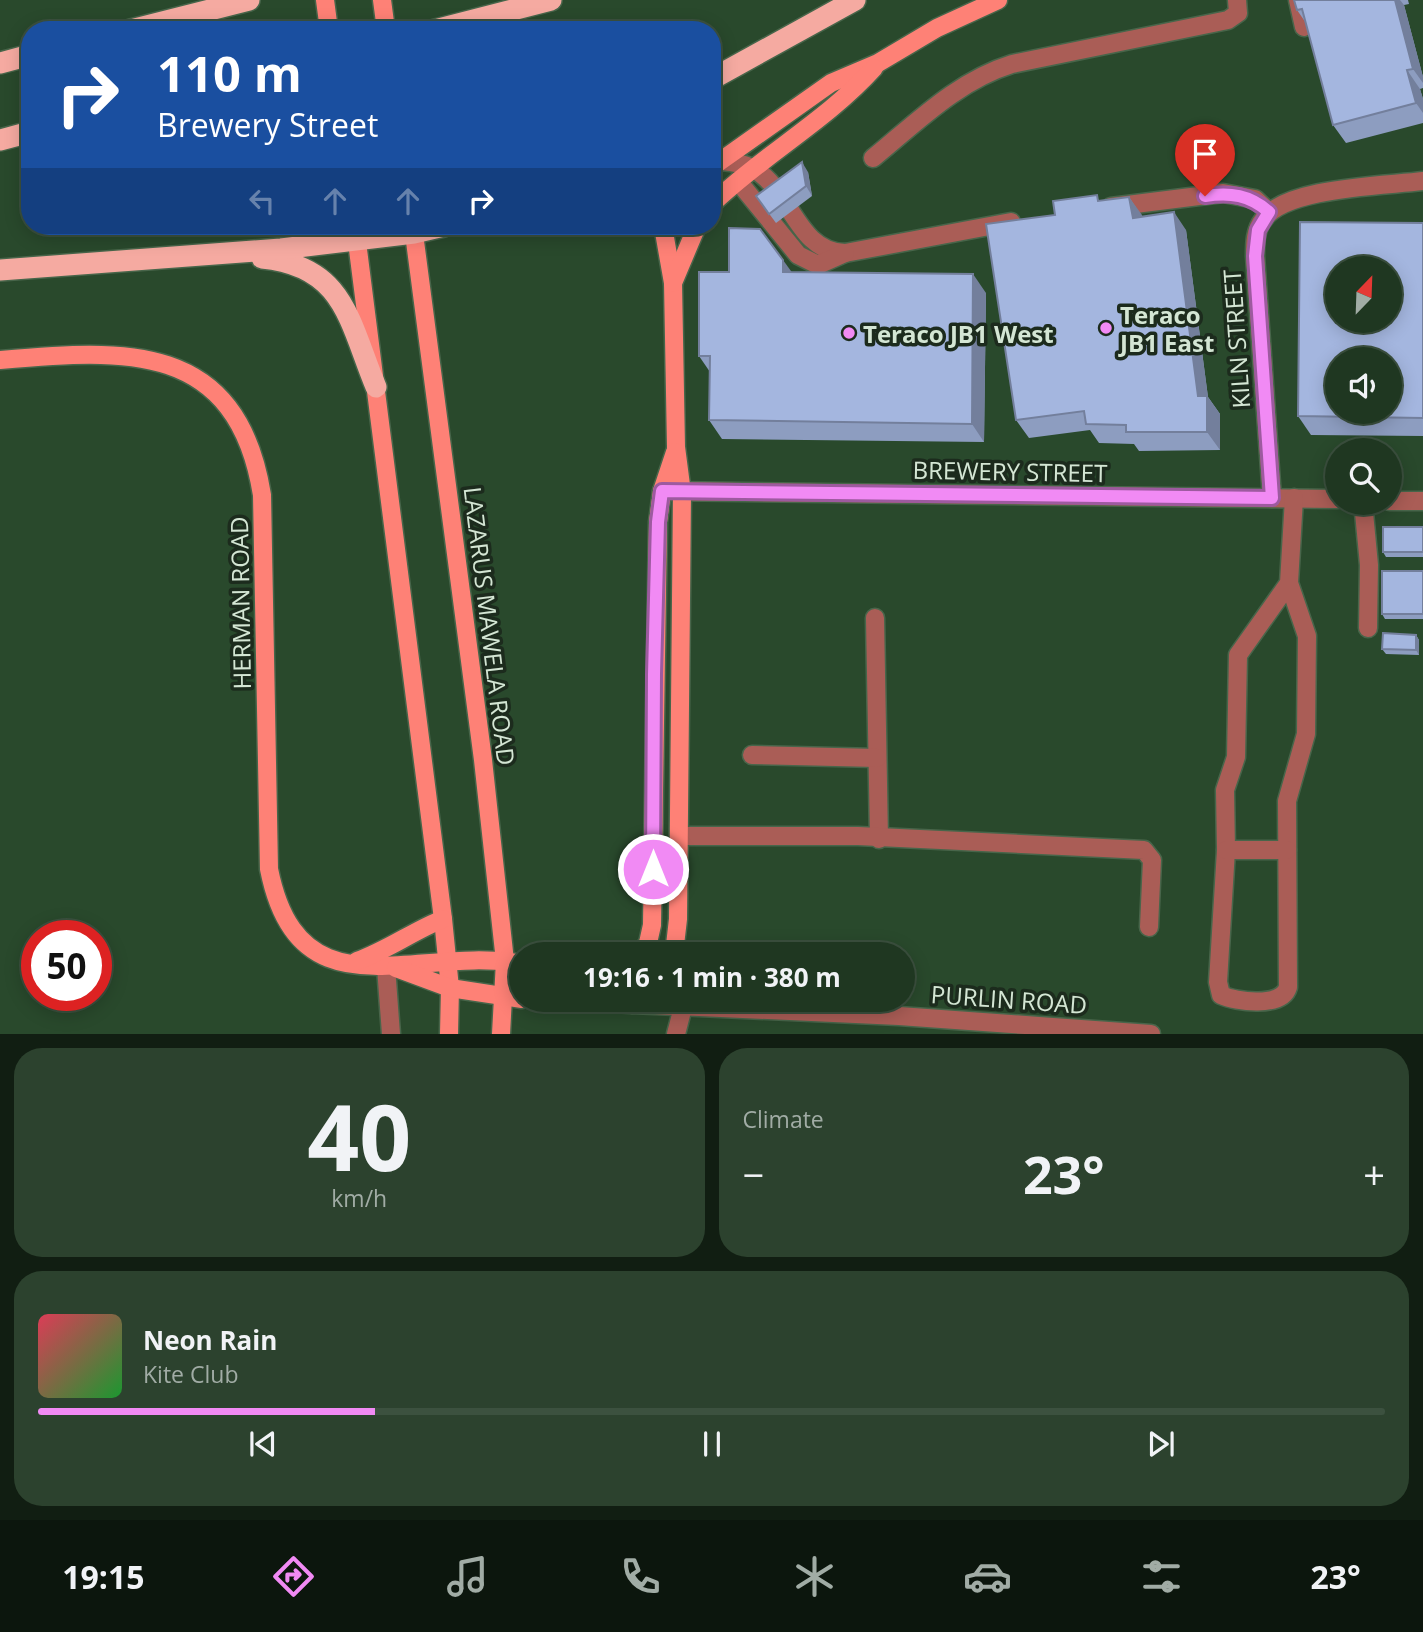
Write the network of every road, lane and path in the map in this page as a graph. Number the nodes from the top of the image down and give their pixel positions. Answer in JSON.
{"nodes":[{"id":1,"x":249,"y":0,"type":"edge"},
{"id":2,"x":325,"y":0,"type":"edge"},
{"id":3,"x":382,"y":0,"type":"edge"},
{"id":4,"x":551,"y":0,"type":"edge"},
{"id":5,"x":855,"y":0,"type":"edge"},
{"id":6,"x":998,"y":0,"type":"edge"},
{"id":7,"x":1237,"y":0,"type":"edge"},
{"id":8,"x":1298,"y":0,"type":"edge"},
{"id":9,"x":166,"y":21,"type":"edge"},
{"id":10,"x":328,"y":21,"type":"edge"},
{"id":11,"x":385,"y":21,"type":"edge"},
{"id":12,"x":470,"y":21,"type":"edge"},
{"id":13,"x":1304,"y":27,"type":"edge"},
{"id":14,"x":21,"y":57,"type":"edge"},
{"id":15,"x":878,"y":62,"type":"junction"},
{"id":16,"x":0,"y":63,"type":"edge"},
{"id":17,"x":721,"y":74,"type":"edge"},
{"id":18,"x":21,"y":134,"type":"edge"},
{"id":19,"x":0,"y":140,"type":"edge"},
{"id":20,"x":873,"y":158,"type":"dead end"},
{"id":21,"x":721,"y":160,"type":"edge"},
{"id":22,"x":721,"y":165,"type":"edge"},
{"id":23,"x":753,"y":169,"type":"junction"},
{"id":24,"x":738,"y":181,"type":"junction"},
{"id":25,"x":1423,"y":181,"type":"edge"},
{"id":26,"x":721,"y":196,"type":"edge"},
{"id":27,"x":1098,"y":209,"type":"edge"},
{"id":28,"x":1269,"y":212,"type":"junction"},
{"id":29,"x":1032,"y":219,"type":"edge"},
{"id":30,"x":343,"y":235,"type":"edge"},
{"id":31,"x":356,"y":235,"type":"edge"},
{"id":32,"x":414,"y":235,"type":"edge"},
{"id":33,"x":665,"y":235,"type":"edge"},
{"id":34,"x":693,"y":235,"type":"edge"},
{"id":35,"x":201,"y":253,"type":"junction"},
{"id":36,"x":845,"y":253,"type":"junction"},
{"id":37,"x":0,"y":270,"type":"edge"},
{"id":38,"x":673,"y":283,"type":"junction"},
{"id":39,"x":0,"y":360,"type":"edge"},
{"id":40,"x":376,"y":387,"type":"junction"},
{"id":41,"x":676,"y":447,"type":"junction"},
{"id":42,"x":662,"y":491,"type":"junction"},
{"id":43,"x":682,"y":493,"type":"junction"},
{"id":44,"x":1272,"y":498,"type":"junction"},
{"id":45,"x":1294,"y":498,"type":"junction"},
{"id":46,"x":1325,"y":499,"type":"edge"},
{"id":47,"x":1402,"y":500,"type":"edge"},
{"id":48,"x":1423,"y":501,"type":"edge"},
{"id":49,"x":1364,"y":515,"type":"edge"},
{"id":50,"x":1289,"y":583,"type":"junction"},
{"id":51,"x":875,"y":618,"type":"dead end"},
{"id":52,"x":1368,"y":628,"type":"dead end"},
{"id":53,"x":752,"y":755,"type":"dead end"},
{"id":54,"x":877,"y":758,"type":"junction"},
{"id":55,"x":679,"y":836,"type":"junction"},
{"id":56,"x":879,"y":839,"type":"junction"},
{"id":57,"x":1226,"y":850,"type":"junction"},
{"id":58,"x":1287,"y":850,"type":"junction"},
{"id":59,"x":443,"y":919,"type":"junction"},
{"id":60,"x":1149,"y":927,"type":"dead end"},
{"id":61,"x":510,"y":942,"type":"edge"},
{"id":62,"x":648,"y":942,"type":"edge"},
{"id":63,"x":675,"y":942,"type":"edge"},
{"id":64,"x":448,"y":959,"type":"junction"},
{"id":65,"x":509,"y":962,"type":"edge"},
{"id":66,"x":354,"y":963,"type":"junction"},
{"id":67,"x":390,"y":967,"type":"junction"},
{"id":68,"x":509,"y":976,"type":"edge"},
{"id":69,"x":450,"y":988,"type":"junction"},
{"id":70,"x":503,"y":997,"type":"junction"},
{"id":71,"x":509,"y":998,"type":"edge"},
{"id":72,"x":682,"y":1012,"type":"edge"},
{"id":73,"x":803,"y":1012,"type":"edge"},
{"id":74,"x":1106,"y":1032,"type":"edge"},
{"id":75,"x":391,"y":1034,"type":"edge"},
{"id":76,"x":449,"y":1034,"type":"edge"},
{"id":77,"x":501,"y":1034,"type":"edge"},
{"id":78,"x":676,"y":1034,"type":"edge"},
{"id":79,"x":1151,"y":1034,"type":"edge"}],
"edges":[{"from":1,"to":9,"type":"highway"},
{"from":2,"to":10,"type":"main road"},
{"from":3,"to":11,"type":"main road"},
{"from":4,"to":12,"type":"highway"},
{"from":5,"to":17,"type":"highway"},
{"from":6,"to":15,"type":"main road"},
{"from":7,"to":20,"type":"street"},
{"from":8,"to":13,"type":"street"},
{"from":14,"to":16,"type":"highway"},
{"from":15,"to":21,"type":"main road"},
{"from":15,"to":23,"type":"main road"},
{"from":18,"to":19,"type":"highway"},
{"from":22,"to":23,"type":"street"},
{"from":23,"to":24,"type":"main road"},
{"from":23,"to":36,"type":"street"},
{"from":24,"to":26,"type":"main road"},
{"from":24,"to":36,"type":"street"},
{"from":25,"to":28,"type":"street"},
{"from":27,"to":28,"type":"street"},
{"from":28,"to":44,"type":"street","name":"KILN STREET"},
{"from":29,"to":36,"type":"street"},
{"from":30,"to":35,"type":"highway"},
{"from":31,"to":40,"type":"main road"},
{"from":32,"to":61,"type":"main road","name":"LAZARUS MAWELA ROAD"},
{"from":33,"to":38,"type":"main road"},
{"from":34,"to":38,"type":"main road"},
{"from":35,"to":37,"type":"highway"},
{"from":35,"to":40,"type":"highway"},
{"from":38,"to":41,"type":"main road"},
{"from":39,"to":66,"type":"main road","name":"HERMAN ROAD"},
{"from":40,"to":59,"type":"main road"},
{"from":41,"to":42,"type":"main road"},
{"from":41,"to":43,"type":"main road"},
{"from":42,"to":43,"type":"street","name":"BREWERY STREET"},
{"from":42,"to":62,"type":"main road"},
{"from":43,"to":44,"type":"street","name":"BREWERY STREET"},
{"from":43,"to":55,"type":"main road"},
{"from":44,"to":45,"type":"street","name":"BREWERY STREET"},
{"from":45,"to":46,"type":"street","name":"BREWERY STREET"},
{"from":45,"to":50,"type":"street"},
{"from":47,"to":48,"type":"street"},
{"from":49,"to":52,"type":"street"},
{"from":50,"to":57,"type":"street"},
{"from":50,"to":58,"type":"street"},
{"from":51,"to":54,"type":"street"},
{"from":53,"to":54,"type":"street"},
{"from":54,"to":56,"type":"street"},
{"from":55,"to":56,"type":"street"},
{"from":55,"to":63,"type":"main road"},
{"from":56,"to":60,"type":"street"},
{"from":57,"to":58,"type":"street"},
{"from":57,"to":58,"type":"street"},
{"from":59,"to":64,"type":"main road"},
{"from":59,"to":66,"type":"main road"},
{"from":64,"to":65,"type":"main road","name":"HERMAN ROAD"},
{"from":64,"to":67,"type":"main road","name":"HERMAN ROAD"},
{"from":64,"to":69,"type":"main road"},
{"from":66,"to":67,"type":"main road","name":"HERMAN ROAD"},
{"from":67,"to":69,"type":"main road","name":"HERMAN ROAD"},
{"from":67,"to":75,"type":"street"},
{"from":68,"to":70,"type":"main road","name":"LAZARUS MAWELA ROAD"},
{"from":69,"to":70,"type":"main road","name":"HERMAN ROAD"},
{"from":69,"to":76,"type":"main road"},
{"from":70,"to":71,"type":"main road"},
{"from":70,"to":77,"type":"main road","name":"LAZARUS MAWELA ROAD"},
{"from":72,"to":78,"type":"street"},
{"from":73,"to":74,"type":"street","name":"PURLIN ROAD"},
{"from":74,"to":79,"type":"street","name":"PURLIN ROAD"}]}
